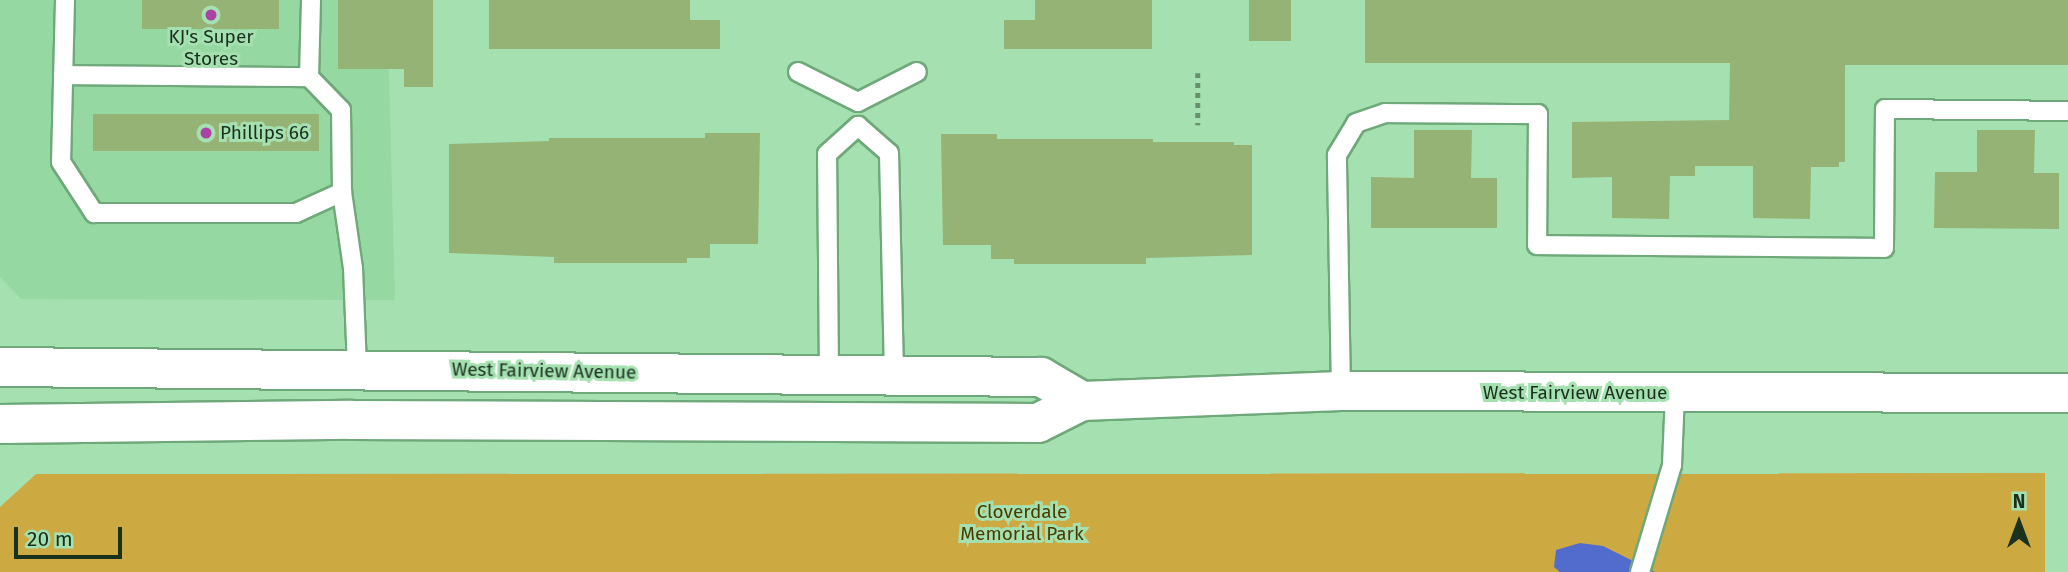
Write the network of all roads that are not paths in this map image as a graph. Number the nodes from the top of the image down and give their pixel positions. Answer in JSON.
{"nodes":[{"id":1,"x":65,"y":0,"type":"edge"},
{"id":2,"x":311,"y":0,"type":"edge"},
{"id":3,"x":797,"y":72,"type":"dead end"},
{"id":4,"x":917,"y":72,"type":"dead end"},
{"id":5,"x":63,"y":75,"type":"junction"},
{"id":6,"x":309,"y":77,"type":"junction"},
{"id":7,"x":858,"y":102,"type":"junction"},
{"id":8,"x":2068,"y":111,"type":"edge"},
{"id":9,"x":858,"y":126,"type":"junction"},
{"id":10,"x":342,"y":192,"type":"junction"},
{"id":11,"x":0,"y":367,"type":"edge"},
{"id":12,"x":357,"y":368,"type":"junction"},
{"id":13,"x":894,"y":375,"type":"junction"},
{"id":14,"x":829,"y":376,"type":"junction"},
{"id":15,"x":1340,"y":391,"type":"junction"},
{"id":16,"x":2068,"y":393,"type":"edge"},
{"id":17,"x":1675,"y":394,"type":"junction"},
{"id":18,"x":1082,"y":401,"type":"junction"},
{"id":19,"x":0,"y":424,"type":"edge"},
{"id":20,"x":1642,"y":568,"type":"edge"}],
"edges":[{"from":1,"to":5,"type":"lane"},
{"from":2,"to":6,"type":"lane"},
{"from":3,"to":7,"type":"lane"},
{"from":4,"to":7,"type":"lane"},
{"from":5,"to":6,"type":"lane"},
{"from":5,"to":10,"type":"lane"},
{"from":6,"to":10,"type":"lane"},
{"from":7,"to":9,"type":"lane"},
{"from":8,"to":15,"type":"lane"},
{"from":9,"to":13,"type":"lane"},
{"from":9,"to":14,"type":"lane"},
{"from":10,"to":12,"type":"lane"},
{"from":11,"to":12,"type":"main road","name":"West Fairview Avenue"},
{"from":12,"to":14,"type":"main road","name":"West Fairview Avenue"},
{"from":13,"to":14,"type":"main road","name":"West Fairview Avenue"},
{"from":13,"to":18,"type":"main road","name":"West Fairview Avenue"},
{"from":15,"to":17,"type":"main road","name":"West Fairview Avenue"},
{"from":15,"to":18,"type":"main road","name":"West Fairview Avenue"},
{"from":16,"to":17,"type":"main road","name":"West Fairview Avenue"},
{"from":17,"to":20,"type":"lane"},
{"from":18,"to":19,"type":"main road","name":"West Fairview Avenue"}]}
